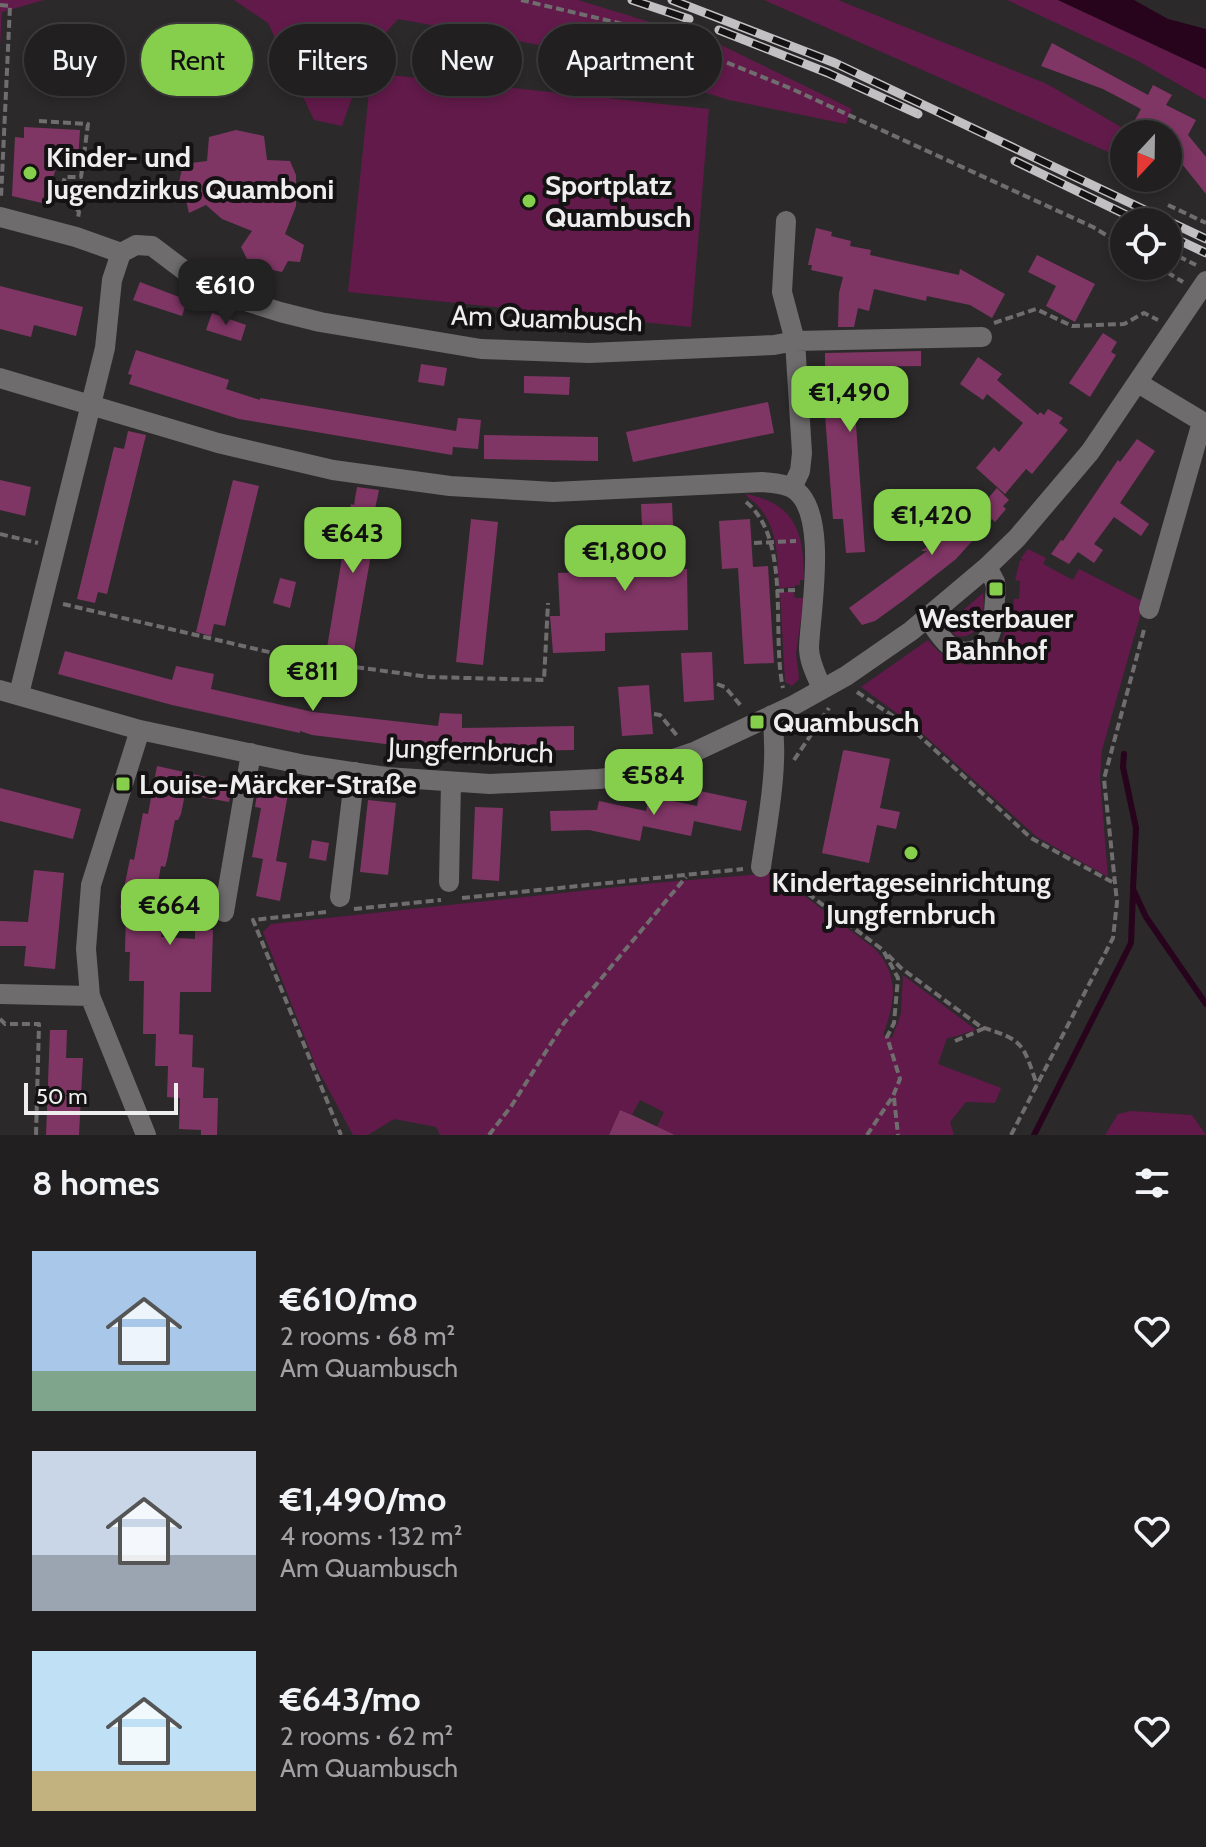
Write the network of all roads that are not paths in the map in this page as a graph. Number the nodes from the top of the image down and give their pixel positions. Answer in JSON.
{"nodes":[{"id":1,"x":0,"y":217,"type":"edge"},
{"id":2,"x":786,"y":221,"type":"dead end"},
{"id":3,"x":121,"y":253,"type":"junction"},
{"id":4,"x":1206,"y":281,"type":"edge"},
{"id":5,"x":986,"y":330,"type":"road end"},
{"id":6,"x":795,"y":341,"type":"junction"},
{"id":7,"x":0,"y":378,"type":"edge"},
{"id":8,"x":1138,"y":383,"type":"junction"},
{"id":9,"x":92,"y":408,"type":"junction"},
{"id":10,"x":1204,"y":423,"type":"edge"},
{"id":11,"x":792,"y":488,"type":"junction"},
{"id":12,"x":987,"y":567,"type":"junction"},
{"id":13,"x":1149,"y":609,"type":"road end"},
{"id":14,"x":928,"y":618,"type":"junction"},
{"id":15,"x":9,"y":692,"type":"edge"},
{"id":16,"x":825,"y":696,"type":"junction"},
{"id":17,"x":772,"y":715,"type":"junction"},
{"id":18,"x":140,"y":730,"type":"junction"},
{"id":19,"x":251,"y":753,"type":"junction"},
{"id":20,"x":355,"y":772,"type":"junction"},
{"id":21,"x":451,"y":782,"type":"junction"},
{"id":22,"x":761,"y":867,"type":"road end"},
{"id":23,"x":449,"y":882,"type":"dead end"},
{"id":24,"x":338,"y":906,"type":"road end"},
{"id":25,"x":224,"y":912,"type":"dead end"},
{"id":26,"x":0,"y":994,"type":"edge"},
{"id":27,"x":90,"y":996,"type":"junction"},
{"id":28,"x":146,"y":1135,"type":"edge"}],
"edges":[{"from":1,"to":3,"type":"street"},
{"from":2,"to":6,"type":"street"},
{"from":3,"to":6,"type":"street","name":"Am Quambusch"},
{"from":3,"to":9,"type":"street"},
{"from":4,"to":8,"type":"street","name":"Jungfernbruch"},
{"from":5,"to":6,"type":"street","name":"Am Quambusch"},
{"from":6,"to":11,"type":"street"},
{"from":7,"to":9,"type":"street"},
{"from":8,"to":10,"type":"street"},
{"from":8,"to":12,"type":"street","name":"Jungfernbruch"},
{"from":9,"to":11,"type":"street"},
{"from":9,"to":15,"type":"street"},
{"from":10,"to":13,"type":"street"},
{"from":11,"to":16,"type":"street"},
{"from":12,"to":14,"type":"street","name":"Jungfernbruch"},
{"from":12,"to":14,"type":"street"},
{"from":14,"to":16,"type":"street","name":"Jungfernbruch"},
{"from":15,"to":18,"type":"street","name":"Jungfernbruch"},
{"from":16,"to":17,"type":"street","name":"Jungfernbruch"},
{"from":17,"to":21,"type":"street","name":"Jungfernbruch"},
{"from":17,"to":22,"type":"street"},
{"from":18,"to":19,"type":"street","name":"Jungfernbruch"},
{"from":18,"to":27,"type":"street"},
{"from":19,"to":20,"type":"street","name":"Jungfernbruch"},
{"from":19,"to":25,"type":"street"},
{"from":20,"to":21,"type":"street","name":"Jungfernbruch"},
{"from":20,"to":24,"type":"street"},
{"from":21,"to":23,"type":"street"},
{"from":26,"to":27,"type":"street"},
{"from":27,"to":28,"type":"street"}]}
